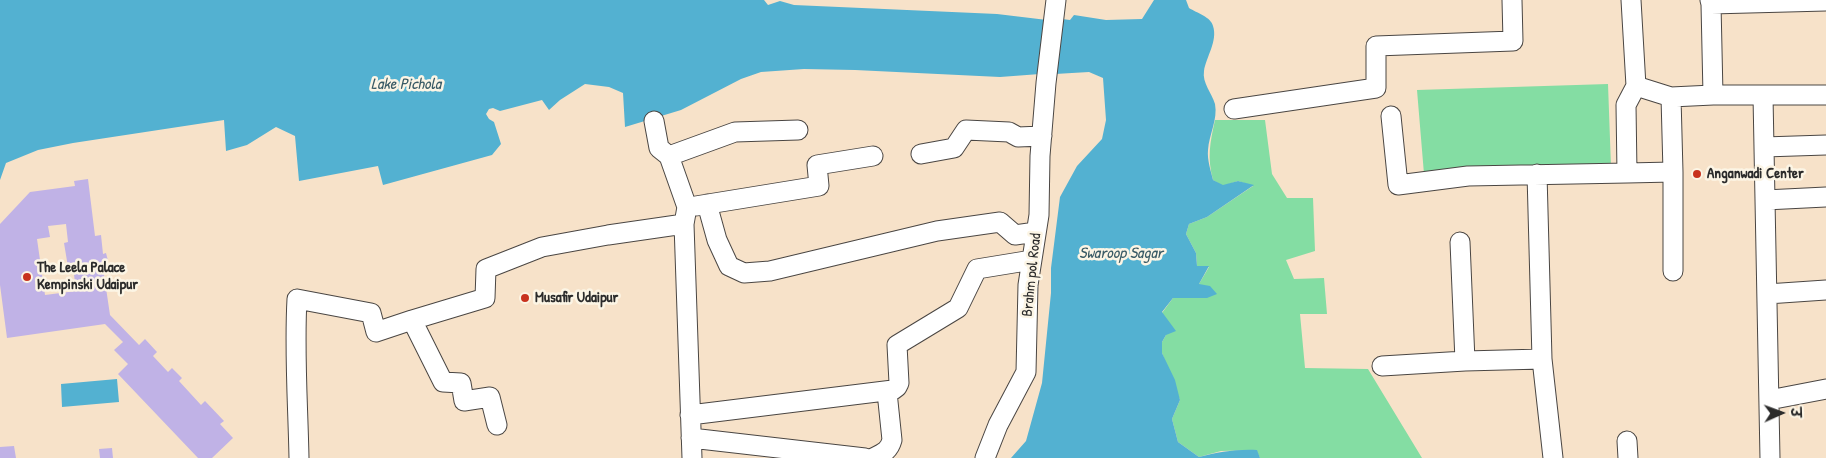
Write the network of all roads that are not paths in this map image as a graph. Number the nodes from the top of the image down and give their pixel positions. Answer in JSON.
{"nodes":[{"id":1,"x":1512,"y":0,"type":"edge"},
{"id":2,"x":1631,"y":0,"type":"edge"},
{"id":3,"x":1826,"y":1,"type":"edge"},
{"id":4,"x":1710,"y":2,"type":"edge"},
{"id":5,"x":1055,"y":7,"type":"edge"},
{"id":6,"x":1636,"y":86,"type":"junction"},
{"id":7,"x":1713,"y":95,"type":"junction"},
{"id":8,"x":1826,"y":95,"type":"edge"},
{"id":9,"x":1763,"y":96,"type":"junction"},
{"id":10,"x":1670,"y":97,"type":"junction"},
{"id":11,"x":1234,"y":109,"type":"dead end"},
{"id":12,"x":1391,"y":116,"type":"dead end"},
{"id":13,"x":654,"y":121,"type":"dead end"},
{"id":14,"x":798,"y":130,"type":"dead end"},
{"id":15,"x":1042,"y":136,"type":"junction"},
{"id":16,"x":1826,"y":145,"type":"edge"},
{"id":17,"x":1764,"y":146,"type":"junction"},
{"id":18,"x":921,"y":154,"type":"dead end"},
{"id":19,"x":669,"y":156,"type":"junction"},
{"id":20,"x":873,"y":156,"type":"dead end"},
{"id":21,"x":1672,"y":172,"type":"junction"},
{"id":22,"x":1627,"y":173,"type":"junction"},
{"id":23,"x":1538,"y":174,"type":"junction"},
{"id":24,"x":1826,"y":197,"type":"edge"},
{"id":25,"x":1765,"y":200,"type":"junction"},
{"id":26,"x":707,"y":204,"type":"junction"},
{"id":27,"x":686,"y":216,"type":"junction"},
{"id":28,"x":1036,"y":232,"type":"junction"},
{"id":29,"x":1460,"y":242,"type":"dead end"},
{"id":30,"x":1032,"y":260,"type":"junction"},
{"id":31,"x":1673,"y":271,"type":"dead end"},
{"id":32,"x":1826,"y":290,"type":"edge"},
{"id":33,"x":1767,"y":294,"type":"junction"},
{"id":34,"x":412,"y":320,"type":"junction"},
{"id":35,"x":1542,"y":359,"type":"junction"},
{"id":36,"x":1465,"y":361,"type":"junction"},
{"id":37,"x":1382,"y":366,"type":"dead end"},
{"id":38,"x":1826,"y":389,"type":"edge"},
{"id":39,"x":887,"y":392,"type":"junction"},
{"id":40,"x":1769,"y":400,"type":"junction"},
{"id":41,"x":690,"y":415,"type":"junction"},
{"id":42,"x":497,"y":424,"type":"dead end"},
{"id":43,"x":691,"y":438,"type":"junction"},
{"id":44,"x":299,"y":458,"type":"edge"},
{"id":45,"x":692,"y":458,"type":"edge"},
{"id":46,"x":865,"y":458,"type":"edge"},
{"id":47,"x":873,"y":458,"type":"edge"},
{"id":48,"x":986,"y":458,"type":"edge"},
{"id":49,"x":1553,"y":458,"type":"edge"},
{"id":50,"x":1770,"y":458,"type":"edge"}],
"edges":[{"from":1,"to":11,"type":"street"},
{"from":2,"to":6,"type":"street"},
{"from":3,"to":4,"type":"street"},
{"from":4,"to":7,"type":"street"},
{"from":5,"to":15,"type":"street","name":"Brahm pol Road"},
{"from":6,"to":10,"type":"street"},
{"from":6,"to":22,"type":"street"},
{"from":7,"to":9,"type":"street"},
{"from":7,"to":10,"type":"street"},
{"from":8,"to":9,"type":"street"},
{"from":9,"to":17,"type":"street"},
{"from":10,"to":21,"type":"street"},
{"from":12,"to":23,"type":"street"},
{"from":13,"to":19,"type":"street"},
{"from":14,"to":19,"type":"street"},
{"from":15,"to":18,"type":"street"},
{"from":15,"to":28,"type":"street","name":"Brahm pol Road"},
{"from":16,"to":17,"type":"street"},
{"from":17,"to":25,"type":"street"},
{"from":19,"to":27,"type":"street"},
{"from":20,"to":26,"type":"street"},
{"from":21,"to":22,"type":"street"},
{"from":21,"to":31,"type":"street"},
{"from":22,"to":23,"type":"street"},
{"from":23,"to":35,"type":"street"},
{"from":24,"to":25,"type":"street"},
{"from":25,"to":33,"type":"street"},
{"from":26,"to":27,"type":"street"},
{"from":26,"to":28,"type":"street"},
{"from":27,"to":34,"type":"street"},
{"from":27,"to":41,"type":"street"},
{"from":28,"to":30,"type":"street","name":"Brahm pol Road"},
{"from":29,"to":36,"type":"street"},
{"from":30,"to":39,"type":"street"},
{"from":30,"to":48,"type":"street","name":"Brahm pol Road"},
{"from":32,"to":33,"type":"street"},
{"from":33,"to":40,"type":"street"},
{"from":34,"to":42,"type":"street"},
{"from":34,"to":44,"type":"street"},
{"from":35,"to":36,"type":"street"},
{"from":35,"to":49,"type":"street"},
{"from":36,"to":37,"type":"street"},
{"from":38,"to":40,"type":"street"},
{"from":39,"to":41,"type":"street"},
{"from":39,"to":47,"type":"street"},
{"from":40,"to":50,"type":"street"},
{"from":41,"to":43,"type":"street"},
{"from":43,"to":45,"type":"street"},
{"from":43,"to":46,"type":"street"}]}
